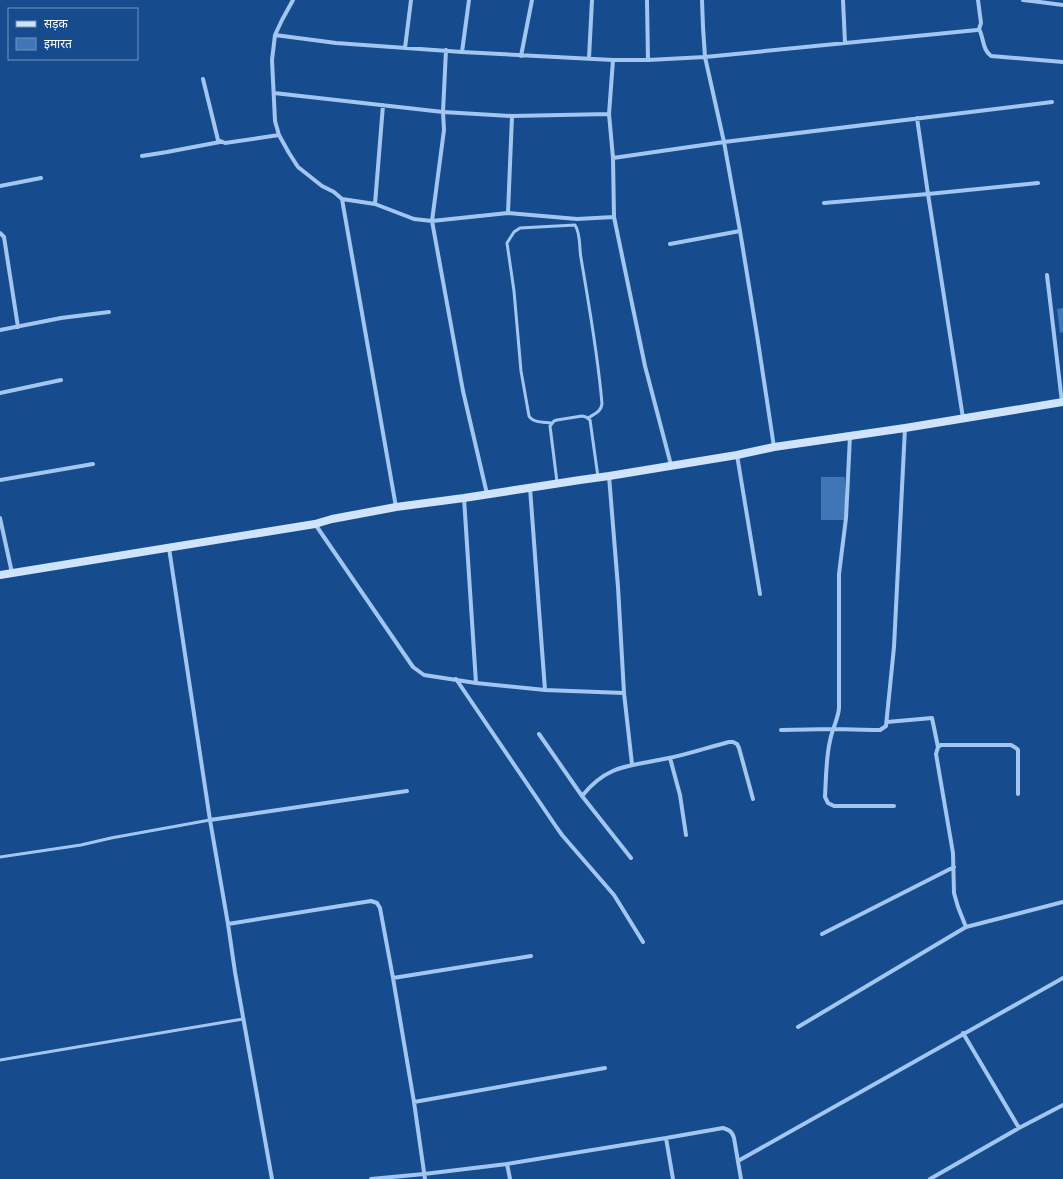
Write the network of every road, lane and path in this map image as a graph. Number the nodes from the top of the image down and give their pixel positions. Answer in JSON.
{"nodes":[{"id":1,"x":293,"y":0,"type":"edge"},
{"id":2,"x":411,"y":0,"type":"edge"},
{"id":3,"x":469,"y":0,"type":"edge"},
{"id":4,"x":532,"y":0,"type":"edge"},
{"id":5,"x":592,"y":0,"type":"edge"},
{"id":6,"x":647,"y":0,"type":"edge"},
{"id":7,"x":702,"y":0,"type":"edge"},
{"id":8,"x":843,"y":0,"type":"edge"},
{"id":9,"x":978,"y":0,"type":"edge"},
{"id":10,"x":1023,"y":0,"type":"edge"},
{"id":11,"x":1032,"y":0,"type":"edge"},
{"id":12,"x":1063,"y":4,"type":"edge"},
{"id":13,"x":979,"y":29,"type":"junction"},
{"id":14,"x":276,"y":35,"type":"junction"},
{"id":15,"x":845,"y":43,"type":"junction"},
{"id":16,"x":405,"y":48,"type":"junction"},
{"id":17,"x":446,"y":50,"type":"junction"},
{"id":18,"x":462,"y":52,"type":"junction"},
{"id":19,"x":521,"y":56,"type":"junction"},
{"id":20,"x":705,"y":57,"type":"junction"},
{"id":21,"x":589,"y":58,"type":"junction"},
{"id":22,"x":613,"y":60,"type":"junction"},
{"id":23,"x":648,"y":60,"type":"junction"},
{"id":24,"x":1063,"y":62,"type":"edge"},
{"id":25,"x":204,"y":79,"type":"dead end"},
{"id":26,"x":274,"y":93,"type":"junction"},
{"id":27,"x":1052,"y":102,"type":"dead end"},
{"id":28,"x":383,"y":105,"type":"junction"},
{"id":29,"x":443,"y":112,"type":"junction"},
{"id":30,"x":609,"y":114,"type":"junction"},
{"id":31,"x":512,"y":116,"type":"junction"},
{"id":32,"x":917,"y":118,"type":"junction"},
{"id":33,"x":279,"y":135,"type":"junction"},
{"id":34,"x":220,"y":142,"type":"junction"},
{"id":35,"x":724,"y":142,"type":"junction"},
{"id":36,"x":142,"y":156,"type":"dead end"},
{"id":37,"x":613,"y":158,"type":"junction"},
{"id":38,"x":41,"y":178,"type":"dead end"},
{"id":39,"x":1038,"y":183,"type":"dead end"},
{"id":40,"x":0,"y":186,"type":"edge"},
{"id":41,"x":928,"y":194,"type":"junction"},
{"id":42,"x":342,"y":199,"type":"junction"},
{"id":43,"x":824,"y":203,"type":"dead end"},
{"id":44,"x":375,"y":204,"type":"junction"},
{"id":45,"x":508,"y":213,"type":"junction"},
{"id":46,"x":614,"y":217,"type":"junction"},
{"id":47,"x":432,"y":221,"type":"junction"},
{"id":48,"x":740,"y":231,"type":"junction"},
{"id":49,"x":0,"y":233,"type":"edge"},
{"id":50,"x":670,"y":244,"type":"dead end"},
{"id":51,"x":1047,"y":275,"type":"dead end"},
{"id":52,"x":108,"y":312,"type":"dead end"},
{"id":53,"x":18,"y":327,"type":"junction"},
{"id":54,"x":0,"y":330,"type":"edge"},
{"id":55,"x":61,"y":380,"type":"dead end"},
{"id":56,"x":0,"y":393,"type":"edge"},
{"id":57,"x":1062,"y":402,"type":"edge"},
{"id":58,"x":588,"y":418,"type":"junction"},
{"id":59,"x":963,"y":418,"type":"junction"},
{"id":60,"x":552,"y":423,"type":"junction"},
{"id":61,"x":905,"y":428,"type":"junction"},
{"id":62,"x":850,"y":436,"type":"junction"},
{"id":63,"x":774,"y":446,"type":"junction"},
{"id":64,"x":737,"y":455,"type":"junction"},
{"id":65,"x":93,"y":464,"type":"dead end"},
{"id":66,"x":671,"y":465,"type":"junction"},
{"id":67,"x":609,"y":476,"type":"junction"},
{"id":68,"x":598,"y":477,"type":"junction"},
{"id":69,"x":0,"y":480,"type":"edge"},
{"id":70,"x":557,"y":483,"type":"junction"},
{"id":71,"x":530,"y":488,"type":"junction"},
{"id":72,"x":487,"y":495,"type":"junction"},
{"id":73,"x":464,"y":498,"type":"junction"},
{"id":74,"x":396,"y":507,"type":"junction"},
{"id":75,"x":0,"y":518,"type":"edge"},
{"id":76,"x":315,"y":524,"type":"junction"},
{"id":77,"x":168,"y":547,"type":"junction"},
{"id":78,"x":12,"y":573,"type":"junction"},
{"id":79,"x":0,"y":575,"type":"edge"},
{"id":80,"x":760,"y":594,"type":"dead end"},
{"id":81,"x":456,"y":679,"type":"junction"},
{"id":82,"x":476,"y":683,"type":"junction"},
{"id":83,"x":545,"y":690,"type":"junction"},
{"id":84,"x":624,"y":693,"type":"junction"},
{"id":85,"x":887,"y":722,"type":"junction"},
{"id":86,"x":834,"y":729,"type":"junction"},
{"id":87,"x":781,"y":730,"type":"dead end"},
{"id":88,"x":539,"y":734,"type":"dead end"},
{"id":89,"x":938,"y":747,"type":"junction"},
{"id":90,"x":670,"y":758,"type":"junction"},
{"id":91,"x":632,"y":764,"type":"junction"},
{"id":92,"x":407,"y":791,"type":"dead end"},
{"id":93,"x":1018,"y":794,"type":"dead end"},
{"id":94,"x":582,"y":796,"type":"junction"},
{"id":95,"x":753,"y":799,"type":"dead end"},
{"id":96,"x":894,"y":806,"type":"dead end"},
{"id":97,"x":210,"y":820,"type":"junction"},
{"id":98,"x":686,"y":835,"type":"dead end"},
{"id":99,"x":0,"y":857,"type":"edge"},
{"id":100,"x":631,"y":858,"type":"dead end"},
{"id":101,"x":954,"y":866,"type":"junction"},
{"id":102,"x":1063,"y":902,"type":"edge"},
{"id":103,"x":228,"y":924,"type":"junction"},
{"id":104,"x":966,"y":927,"type":"junction"},
{"id":105,"x":822,"y":934,"type":"dead end"},
{"id":106,"x":643,"y":942,"type":"dead end"},
{"id":107,"x":531,"y":956,"type":"dead end"},
{"id":108,"x":393,"y":978,"type":"junction"},
{"id":109,"x":1063,"y":978,"type":"edge"},
{"id":110,"x":243,"y":1019,"type":"junction"},
{"id":111,"x":798,"y":1027,"type":"dead end"},
{"id":112,"x":963,"y":1033,"type":"junction"},
{"id":113,"x":0,"y":1060,"type":"edge"},
{"id":114,"x":605,"y":1068,"type":"dead end"},
{"id":115,"x":414,"y":1102,"type":"junction"},
{"id":116,"x":1063,"y":1105,"type":"edge"},
{"id":117,"x":1019,"y":1128,"type":"junction"},
{"id":118,"x":666,"y":1138,"type":"junction"},
{"id":119,"x":738,"y":1161,"type":"junction"},
{"id":120,"x":508,"y":1164,"type":"junction"},
{"id":121,"x":425,"y":1177,"type":"edge"},
{"id":122,"x":272,"y":1179,"type":"edge"},
{"id":123,"x":371,"y":1179,"type":"edge"},
{"id":124,"x":510,"y":1179,"type":"edge"},
{"id":125,"x":672,"y":1179,"type":"edge"},
{"id":126,"x":741,"y":1179,"type":"edge"},
{"id":127,"x":932,"y":1179,"type":"edge"}],
"edges":[{"from":1,"to":14,"type":"street"},
{"from":2,"to":16,"type":"street"},
{"from":3,"to":18,"type":"street"},
{"from":4,"to":19,"type":"street"},
{"from":5,"to":21,"type":"street"},
{"from":6,"to":23,"type":"street"},
{"from":7,"to":20,"type":"street"},
{"from":8,"to":15,"type":"street"},
{"from":9,"to":13,"type":"street"},
{"from":10,"to":11,"type":"street"},
{"from":11,"to":12,"type":"street"},
{"from":13,"to":15,"type":"street"},
{"from":13,"to":24,"type":"street"},
{"from":14,"to":16,"type":"street"},
{"from":14,"to":26,"type":"street"},
{"from":15,"to":20,"type":"street"},
{"from":16,"to":17,"type":"street"},
{"from":17,"to":18,"type":"street"},
{"from":17,"to":29,"type":"street"},
{"from":18,"to":19,"type":"street"},
{"from":19,"to":21,"type":"street"},
{"from":20,"to":23,"type":"street"},
{"from":20,"to":35,"type":"street"},
{"from":21,"to":22,"type":"street"},
{"from":22,"to":23,"type":"street"},
{"from":22,"to":30,"type":"street"},
{"from":25,"to":34,"type":"street"},
{"from":26,"to":28,"type":"street"},
{"from":26,"to":33,"type":"street"},
{"from":27,"to":32,"type":"street"},
{"from":28,"to":29,"type":"street"},
{"from":28,"to":44,"type":"street"},
{"from":29,"to":31,"type":"street"},
{"from":29,"to":47,"type":"street"},
{"from":30,"to":31,"type":"street"},
{"from":30,"to":37,"type":"street"},
{"from":31,"to":45,"type":"street"},
{"from":32,"to":35,"type":"street"},
{"from":32,"to":41,"type":"street"},
{"from":33,"to":34,"type":"street"},
{"from":33,"to":42,"type":"street"},
{"from":34,"to":36,"type":"street"},
{"from":35,"to":37,"type":"street"},
{"from":35,"to":48,"type":"street"},
{"from":37,"to":46,"type":"street"},
{"from":38,"to":40,"type":"street"},
{"from":39,"to":41,"type":"street"},
{"from":41,"to":43,"type":"street"},
{"from":41,"to":59,"type":"street"},
{"from":42,"to":44,"type":"street"},
{"from":42,"to":74,"type":"street"},
{"from":44,"to":47,"type":"street"},
{"from":45,"to":46,"type":"street"},
{"from":45,"to":47,"type":"street"},
{"from":46,"to":66,"type":"street"},
{"from":47,"to":72,"type":"street"},
{"from":48,"to":50,"type":"street"},
{"from":48,"to":63,"type":"street"},
{"from":49,"to":53,"type":"street"},
{"from":51,"to":57,"type":"street"},
{"from":52,"to":53,"type":"street"},
{"from":53,"to":54,"type":"street"},
{"from":55,"to":56,"type":"street"},
{"from":57,"to":59,"type":"main road"},
{"from":58,"to":60,"type":"lane"},
{"from":58,"to":60,"type":"lane"},
{"from":58,"to":68,"type":"lane"},
{"from":59,"to":61,"type":"main road"},
{"from":60,"to":70,"type":"lane"},
{"from":61,"to":62,"type":"main road"},
{"from":61,"to":85,"type":"street"},
{"from":62,"to":63,"type":"main road"},
{"from":62,"to":86,"type":"street"},
{"from":63,"to":64,"type":"main road"},
{"from":64,"to":66,"type":"main road"},
{"from":64,"to":80,"type":"street"},
{"from":65,"to":69,"type":"street"},
{"from":66,"to":67,"type":"main road"},
{"from":67,"to":68,"type":"main road"},
{"from":67,"to":84,"type":"street"},
{"from":68,"to":70,"type":"main road"},
{"from":70,"to":71,"type":"main road"},
{"from":71,"to":72,"type":"main road"},
{"from":71,"to":83,"type":"street"},
{"from":72,"to":73,"type":"main road"},
{"from":73,"to":74,"type":"main road"},
{"from":73,"to":82,"type":"street"},
{"from":74,"to":76,"type":"main road"},
{"from":75,"to":78,"type":"street"},
{"from":76,"to":77,"type":"main road"},
{"from":76,"to":81,"type":"street"},
{"from":77,"to":78,"type":"main road"},
{"from":77,"to":97,"type":"street"},
{"from":78,"to":79,"type":"main road"},
{"from":81,"to":82,"type":"street"},
{"from":81,"to":106,"type":"street"},
{"from":82,"to":83,"type":"street"},
{"from":83,"to":84,"type":"street"},
{"from":84,"to":91,"type":"street"},
{"from":85,"to":86,"type":"street"},
{"from":85,"to":89,"type":"street"},
{"from":86,"to":87,"type":"street"},
{"from":86,"to":96,"type":"street"},
{"from":88,"to":94,"type":"street"},
{"from":89,"to":93,"type":"street"},
{"from":89,"to":101,"type":"street"},
{"from":90,"to":91,"type":"street"},
{"from":90,"to":95,"type":"street"},
{"from":90,"to":98,"type":"street"},
{"from":91,"to":94,"type":"street"},
{"from":92,"to":97,"type":"street"},
{"from":94,"to":100,"type":"street"},
{"from":97,"to":99,"type":"lane"},
{"from":97,"to":103,"type":"street"},
{"from":101,"to":104,"type":"street"},
{"from":101,"to":105,"type":"street"},
{"from":102,"to":104,"type":"street"},
{"from":103,"to":108,"type":"street"},
{"from":103,"to":110,"type":"street"},
{"from":104,"to":111,"type":"street"},
{"from":107,"to":108,"type":"street"},
{"from":108,"to":115,"type":"street"},
{"from":109,"to":112,"type":"street"},
{"from":110,"to":113,"type":"lane"},
{"from":110,"to":122,"type":"street"},
{"from":112,"to":117,"type":"street"},
{"from":112,"to":119,"type":"street"},
{"from":114,"to":115,"type":"street"},
{"from":115,"to":121,"type":"street"},
{"from":116,"to":117,"type":"street"},
{"from":117,"to":127,"type":"street"},
{"from":118,"to":119,"type":"street"},
{"from":118,"to":120,"type":"street"},
{"from":118,"to":125,"type":"street"},
{"from":119,"to":126,"type":"street"},
{"from":120,"to":121,"type":"street"},
{"from":120,"to":124,"type":"street"},
{"from":121,"to":123,"type":"street"}]}
